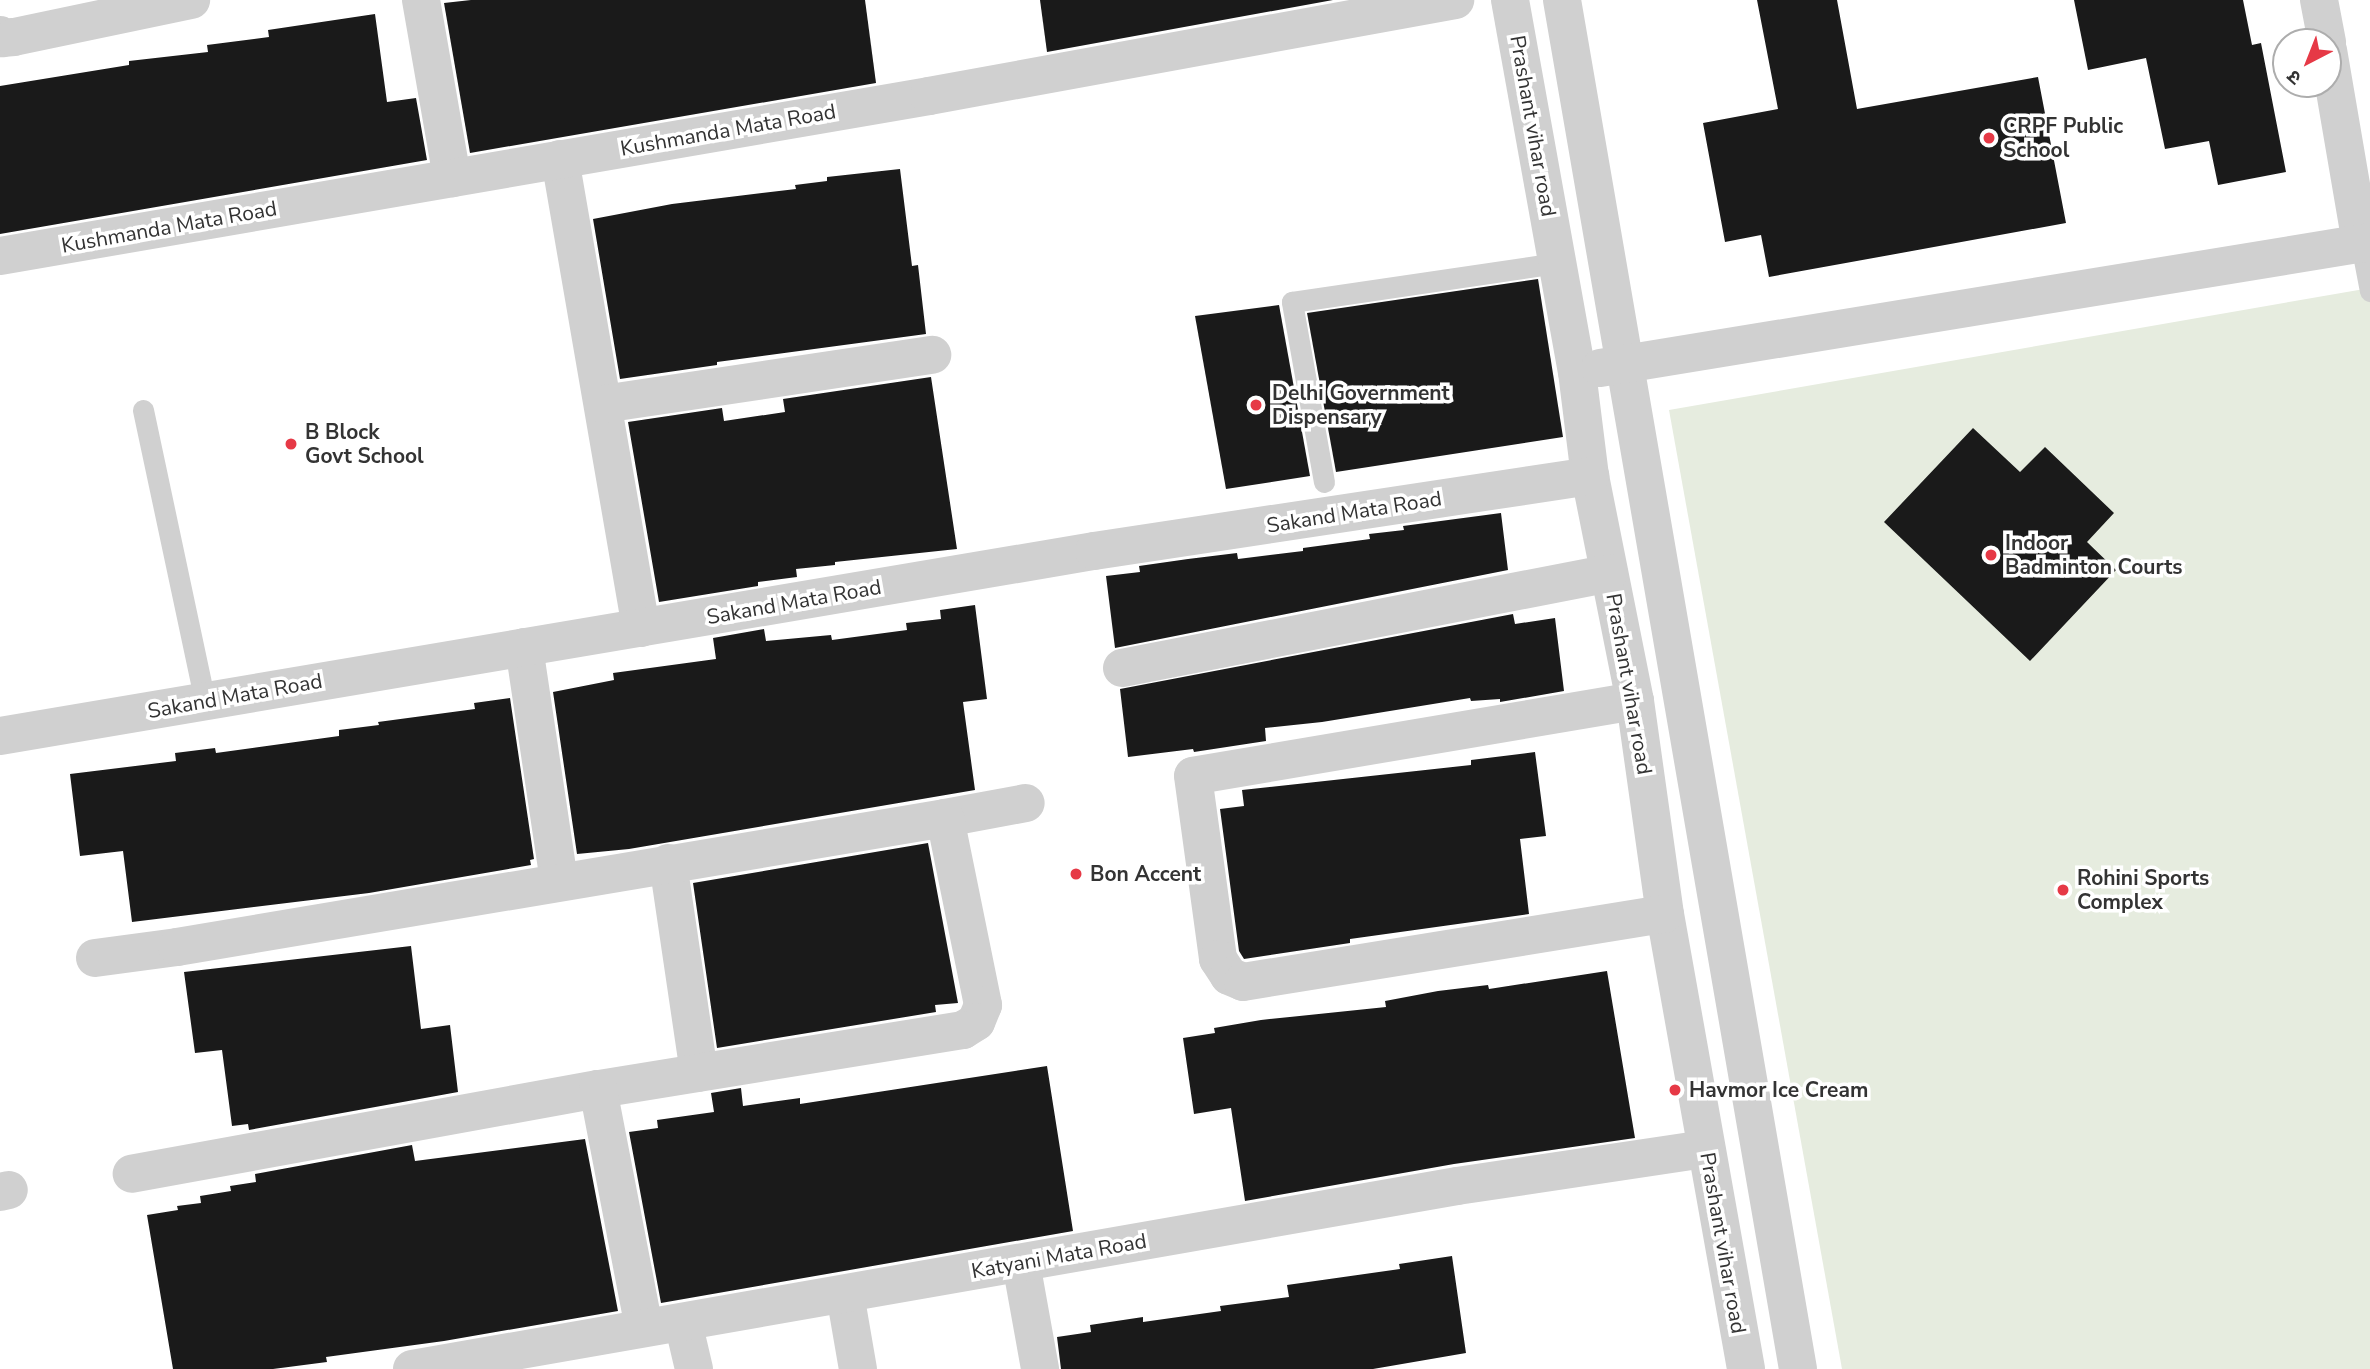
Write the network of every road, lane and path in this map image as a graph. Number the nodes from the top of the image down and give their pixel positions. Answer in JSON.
{"nodes":[{"id":1,"x":191,"y":0,"type":"edge"},
{"id":2,"x":421,"y":0,"type":"edge"},
{"id":3,"x":1455,"y":0,"type":"edge"},
{"id":4,"x":1510,"y":0,"type":"edge"},
{"id":5,"x":1562,"y":0,"type":"edge"},
{"id":6,"x":2319,"y":0,"type":"edge"},
{"id":7,"x":2324,"y":28,"type":"edge"},
{"id":8,"x":0,"y":36,"type":"edge"},
{"id":9,"x":2337,"y":98,"type":"edge"},
{"id":10,"x":560,"y":159,"type":"junction"},
{"id":11,"x":452,"y":178,"type":"junction"},
{"id":12,"x":2366,"y":243,"type":"edge"},
{"id":13,"x":0,"y":256,"type":"edge"},
{"id":14,"x":1557,"y":262,"type":"junction"},
{"id":15,"x":2370,"y":291,"type":"edge"},
{"id":16,"x":932,"y":355,"type":"dead end"},
{"id":17,"x":1625,"y":364,"type":"junction"},
{"id":18,"x":1577,"y":372,"type":"junction"},
{"id":19,"x":603,"y":404,"type":"junction"},
{"id":20,"x":143,"y":410,"type":"dead end"},
{"id":21,"x":1590,"y":477,"type":"junction"},
{"id":22,"x":1324,"y":482,"type":"dead end"},
{"id":23,"x":1609,"y":573,"type":"junction"},
{"id":24,"x":641,"y":628,"type":"junction"},
{"id":25,"x":524,"y":647,"type":"junction"},
{"id":26,"x":1122,"y":668,"type":"dead end"},
{"id":27,"x":1635,"y":701,"type":"junction"},
{"id":28,"x":205,"y":702,"type":"junction"},
{"id":29,"x":0,"y":736,"type":"edge"},
{"id":30,"x":1026,"y":803,"type":"dead end"},
{"id":31,"x":945,"y":818,"type":"junction"},
{"id":32,"x":668,"y":863,"type":"junction"},
{"id":33,"x":559,"y":881,"type":"junction"},
{"id":34,"x":1665,"y":914,"type":"junction"},
{"id":35,"x":95,"y":958,"type":"dead end"},
{"id":36,"x":699,"y":1073,"type":"junction"},
{"id":37,"x":598,"y":1089,"type":"junction"},
{"id":38,"x":1706,"y":1149,"type":"junction"},
{"id":39,"x":132,"y":1174,"type":"dead end"},
{"id":40,"x":1021,"y":1263,"type":"junction"},
{"id":41,"x":845,"y":1294,"type":"junction"},
{"id":42,"x":683,"y":1322,"type":"junction"},
{"id":43,"x":644,"y":1328,"type":"junction"},
{"id":44,"x":412,"y":1369,"type":"edge"},
{"id":45,"x":694,"y":1369,"type":"edge"},
{"id":46,"x":858,"y":1369,"type":"edge"},
{"id":47,"x":1040,"y":1369,"type":"edge"},
{"id":48,"x":1746,"y":1369,"type":"edge"},
{"id":49,"x":1798,"y":1369,"type":"edge"}],
"edges":[{"from":1,"to":8,"type":"street"},
{"from":2,"to":11,"type":"street"},
{"from":3,"to":10,"type":"street","name":"Kushmanda Mata Road"},
{"from":4,"to":14,"type":"street","name":"Prashant vihar road"},
{"from":5,"to":17,"type":"street"},
{"from":6,"to":7,"type":"street"},
{"from":9,"to":12,"type":"street"},
{"from":10,"to":11,"type":"street","name":"Kushmanda Mata Road"},
{"from":10,"to":19,"type":"street"},
{"from":11,"to":13,"type":"street","name":"Kushmanda Mata Road"},
{"from":12,"to":15,"type":"lane"},
{"from":12,"to":17,"type":"street"},
{"from":14,"to":18,"type":"street","name":"Prashant vihar road"},
{"from":14,"to":22,"type":"lane"},
{"from":16,"to":19,"type":"street"},
{"from":17,"to":18,"type":"street"},
{"from":17,"to":49,"type":"street"},
{"from":18,"to":21,"type":"street","name":"Prashant vihar road"},
{"from":19,"to":24,"type":"street"},
{"from":20,"to":28,"type":"lane"},
{"from":21,"to":23,"type":"street","name":"Prashant vihar road"},
{"from":21,"to":24,"type":"street","name":"Sakand Mata Road"},
{"from":23,"to":26,"type":"street"},
{"from":23,"to":27,"type":"street","name":"Prashant vihar road"},
{"from":24,"to":25,"type":"street","name":"Sakand Mata Road"},
{"from":25,"to":28,"type":"street","name":"Sakand Mata Road"},
{"from":25,"to":33,"type":"street"},
{"from":27,"to":34,"type":"street","name":"Prashant vihar road"},
{"from":27,"to":34,"type":"street"},
{"from":28,"to":29,"type":"street","name":"Sakand Mata Road"},
{"from":30,"to":31,"type":"street"},
{"from":31,"to":32,"type":"street"},
{"from":31,"to":36,"type":"street"},
{"from":32,"to":33,"type":"street"},
{"from":32,"to":36,"type":"street"},
{"from":33,"to":35,"type":"street"},
{"from":34,"to":38,"type":"street","name":"Prashant vihar road"},
{"from":36,"to":37,"type":"street"},
{"from":37,"to":39,"type":"street"},
{"from":37,"to":43,"type":"street"},
{"from":38,"to":40,"type":"street","name":"Katyani Mata Road"},
{"from":38,"to":48,"type":"street","name":"Prashant vihar road"},
{"from":40,"to":41,"type":"street","name":"Katyani Mata Road"},
{"from":40,"to":47,"type":"street"},
{"from":41,"to":42,"type":"street","name":"Katyani Mata Road"},
{"from":41,"to":46,"type":"street"},
{"from":42,"to":43,"type":"street","name":"Katyani Mata Road"},
{"from":42,"to":45,"type":"street"},
{"from":43,"to":44,"type":"street","name":"Katyani Mata Road"}]}
